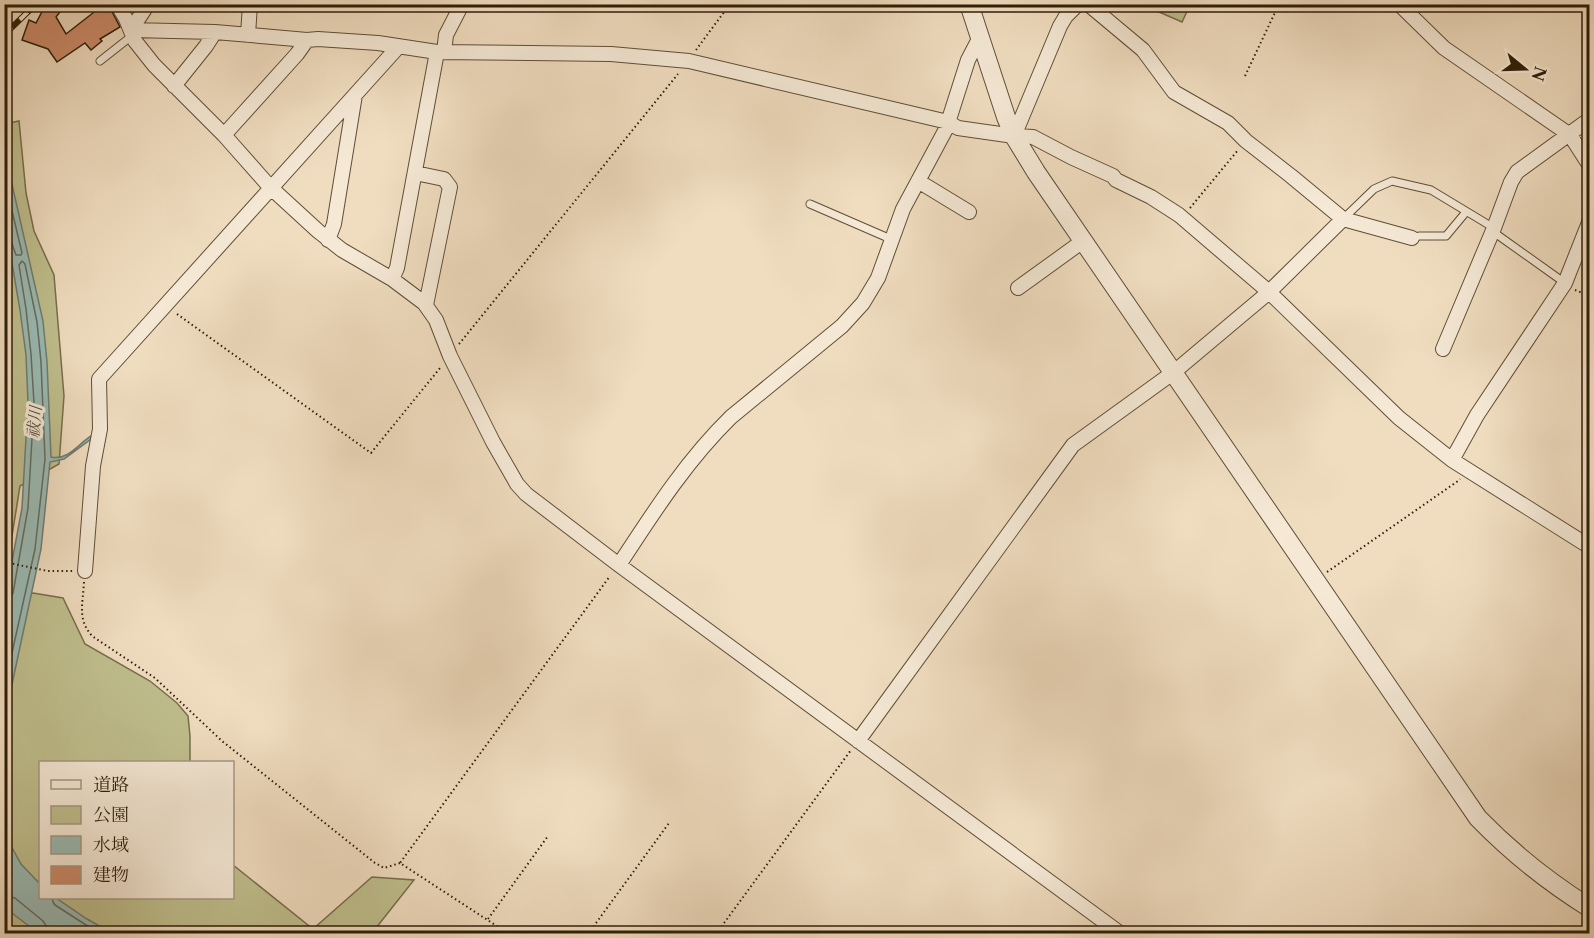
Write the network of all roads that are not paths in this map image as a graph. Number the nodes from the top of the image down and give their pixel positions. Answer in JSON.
{"nodes":[{"id":1,"x":117,"y":4,"type":"edge"},
{"id":2,"x":148,"y":4,"type":"edge"},
{"id":3,"x":250,"y":4,"type":"edge"},
{"id":4,"x":462,"y":4,"type":"edge"},
{"id":5,"x":969,"y":4,"type":"edge"},
{"id":6,"x":1078,"y":4,"type":"edge"},
{"id":7,"x":1088,"y":4,"type":"edge"},
{"id":8,"x":1399,"y":4,"type":"edge"},
{"id":9,"x":132,"y":32,"type":"junction"},
{"id":10,"x":215,"y":33,"type":"junction"},
{"id":11,"x":248,"y":35,"type":"junction"},
{"id":12,"x":980,"y":39,"type":"junction"},
{"id":13,"x":307,"y":40,"type":"junction"},
{"id":14,"x":399,"y":46,"type":"junction"},
{"id":15,"x":440,"y":52,"type":"junction"},
{"id":16,"x":100,"y":62,"type":"dead end"},
{"id":17,"x":174,"y":86,"type":"junction"},
{"id":18,"x":355,"y":95,"type":"junction"},
{"id":19,"x":1590,"y":119,"type":"edge"},
{"id":20,"x":948,"y":122,"type":"junction"},
{"id":21,"x":224,"y":135,"type":"junction"},
{"id":22,"x":1570,"y":135,"type":"junction"},
{"id":23,"x":1014,"y":136,"type":"junction"},
{"id":24,"x":1590,"y":166,"type":"edge"},
{"id":25,"x":415,"y":173,"type":"junction"},
{"id":26,"x":918,"y":181,"type":"junction"},
{"id":27,"x":270,"y":187,"type":"junction"},
{"id":28,"x":810,"y":204,"type":"dead end"},
{"id":29,"x":969,"y":212,"type":"dead end"},
{"id":30,"x":1466,"y":212,"type":"junction"},
{"id":31,"x":1344,"y":219,"type":"junction"},
{"id":32,"x":1590,"y":220,"type":"edge"},
{"id":33,"x":1493,"y":230,"type":"junction"},
{"id":34,"x":1412,"y":238,"type":"joint"},
{"id":35,"x":328,"y":240,"type":"junction"},
{"id":36,"x":893,"y":240,"type":"junction"},
{"id":37,"x":1083,"y":241,"type":"junction"},
{"id":38,"x":392,"y":279,"type":"junction"},
{"id":39,"x":1565,"y":283,"type":"junction"},
{"id":40,"x":1018,"y":288,"type":"dead end"},
{"id":41,"x":1269,"y":292,"type":"junction"},
{"id":42,"x":426,"y":305,"type":"junction"},
{"id":43,"x":1443,"y":349,"type":"dead end"},
{"id":44,"x":1174,"y":372,"type":"junction"},
{"id":45,"x":1452,"y":460,"type":"junction"},
{"id":46,"x":1590,"y":547,"type":"edge"},
{"id":47,"x":619,"y":565,"type":"junction"},
{"id":48,"x":85,"y":571,"type":"road end"},
{"id":49,"x":858,"y":741,"type":"junction"},
{"id":50,"x":1590,"y":908,"type":"edge"},
{"id":51,"x":1121,"y":933,"type":"edge"}],
"edges":[{"from":1,"to":9,"type":"street"},
{"from":2,"to":9,"type":"street"},
{"from":3,"to":11,"type":"street"},
{"from":4,"to":15,"type":"street"},
{"from":5,"to":12,"type":"street"},
{"from":6,"to":23,"type":"street"},
{"from":7,"to":31,"type":"street"},
{"from":8,"to":22,"type":"street"},
{"from":9,"to":10,"type":"street"},
{"from":9,"to":16,"type":"lane"},
{"from":9,"to":17,"type":"street"},
{"from":10,"to":11,"type":"street"},
{"from":10,"to":17,"type":"street"},
{"from":11,"to":13,"type":"street"},
{"from":12,"to":20,"type":"street"},
{"from":12,"to":23,"type":"street"},
{"from":13,"to":14,"type":"street"},
{"from":13,"to":21,"type":"street"},
{"from":14,"to":15,"type":"street"},
{"from":14,"to":18,"type":"street"},
{"from":15,"to":20,"type":"street"},
{"from":15,"to":25,"type":"street"},
{"from":17,"to":21,"type":"street"},
{"from":18,"to":27,"type":"street"},
{"from":18,"to":35,"type":"street"},
{"from":19,"to":22,"type":"street"},
{"from":20,"to":23,"type":"street"},
{"from":20,"to":26,"type":"street"},
{"from":21,"to":27,"type":"street"},
{"from":22,"to":24,"type":"street"},
{"from":22,"to":33,"type":"street"},
{"from":23,"to":37,"type":"street"},
{"from":23,"to":41,"type":"street"},
{"from":25,"to":38,"type":"street"},
{"from":25,"to":42,"type":"street"},
{"from":26,"to":29,"type":"street"},
{"from":26,"to":36,"type":"street"},
{"from":27,"to":35,"type":"street"},
{"from":27,"to":48,"type":"street"},
{"from":28,"to":36,"type":"lane"},
{"from":30,"to":31,"type":"lane"},
{"from":30,"to":33,"type":"lane"},
{"from":30,"to":34,"type":"lane"},
{"from":31,"to":34,"type":"street"},
{"from":31,"to":41,"type":"street"},
{"from":32,"to":39,"type":"street"},
{"from":33,"to":39,"type":"lane"},
{"from":33,"to":43,"type":"street"},
{"from":35,"to":38,"type":"street"},
{"from":36,"to":47,"type":"street"},
{"from":37,"to":40,"type":"street"},
{"from":37,"to":44,"type":"street"},
{"from":38,"to":42,"type":"street"},
{"from":39,"to":45,"type":"street"},
{"from":41,"to":44,"type":"street"},
{"from":41,"to":45,"type":"street"},
{"from":42,"to":47,"type":"street"},
{"from":44,"to":49,"type":"street"},
{"from":44,"to":50,"type":"street"},
{"from":45,"to":46,"type":"street"},
{"from":47,"to":49,"type":"street"},
{"from":49,"to":51,"type":"street"}]}
